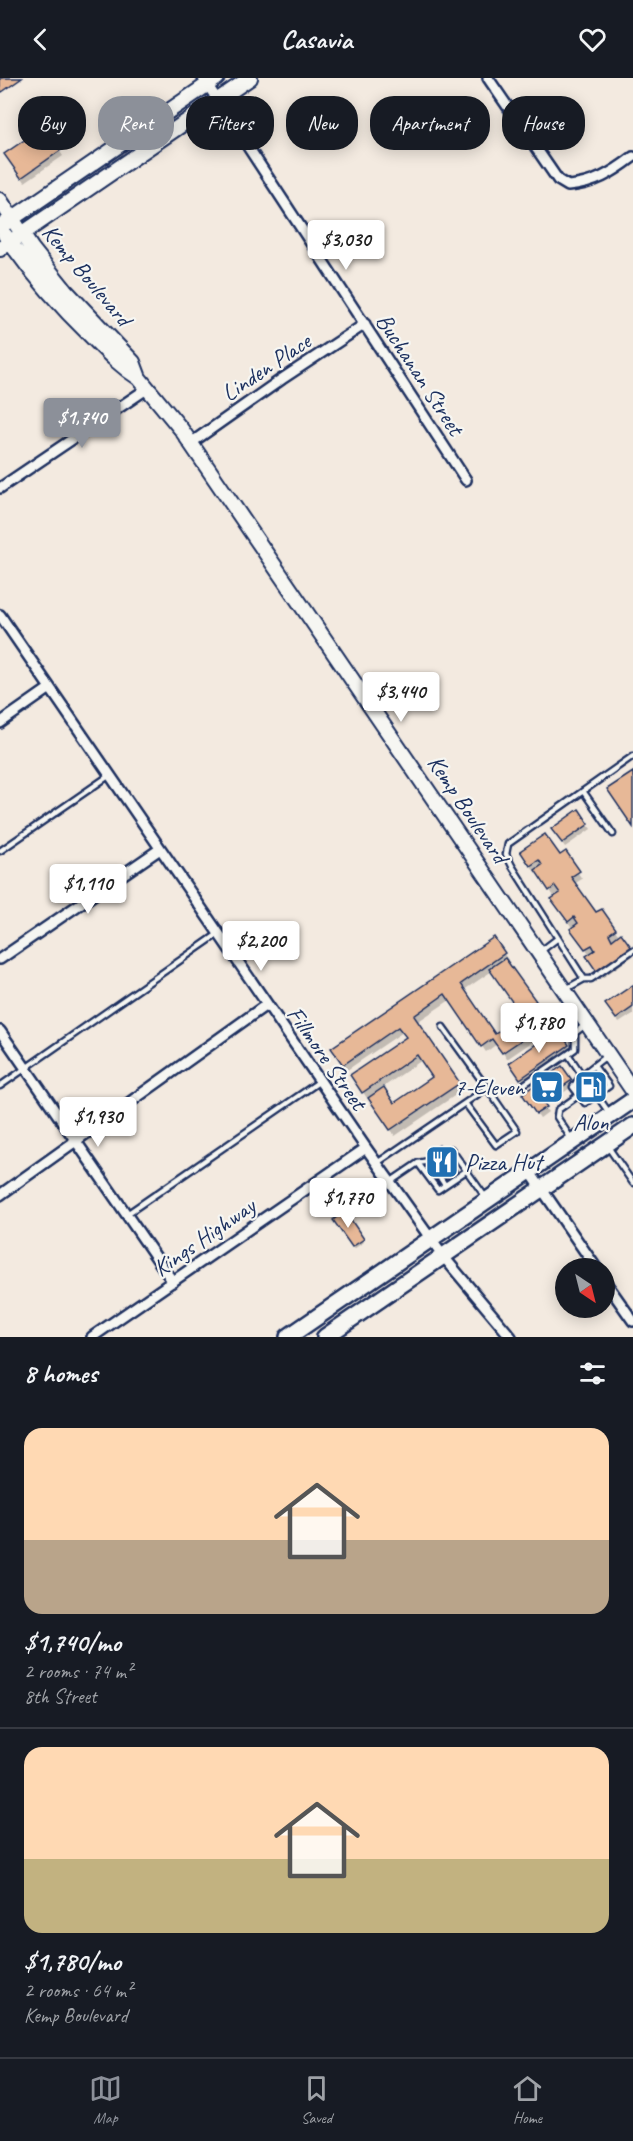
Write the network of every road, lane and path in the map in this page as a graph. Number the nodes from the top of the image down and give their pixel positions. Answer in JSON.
{"nodes":[{"id":1,"x":250,"y":78,"type":"edge"},
{"id":2,"x":488,"y":78,"type":"edge"},
{"id":3,"x":209,"y":80,"type":"edge"},
{"id":4,"x":216,"y":96,"type":"edge"},
{"id":5,"x":224,"y":96,"type":"edge"},
{"id":6,"x":186,"y":122,"type":"edge"},
{"id":7,"x":251,"y":150,"type":"edge"},
{"id":8,"x":633,"y":157,"type":"edge"},
{"id":9,"x":0,"y":200,"type":"edge"},
{"id":10,"x":12,"y":219,"type":"junction"},
{"id":11,"x":0,"y":228,"type":"edge"},
{"id":12,"x":22,"y":234,"type":"junction"},
{"id":13,"x":5,"y":246,"type":"edge"},
{"id":14,"x":365,"y":324,"type":"junction"},
{"id":15,"x":144,"y":383,"type":"junction"},
{"id":16,"x":191,"y":443,"type":"junction"},
{"id":17,"x":466,"y":480,"type":"dead end"},
{"id":18,"x":0,"y":488,"type":"edge"},
{"id":19,"x":0,"y":615,"type":"edge"},
{"id":20,"x":50,"y":688,"type":"junction"},
{"id":21,"x":0,"y":723,"type":"edge"},
{"id":22,"x":633,"y":756,"type":"edge"},
{"id":23,"x":110,"y":775,"type":"junction"},
{"id":24,"x":583,"y":791,"type":"junction"},
{"id":25,"x":613,"y":834,"type":"dead end"},
{"id":26,"x":160,"y":849,"type":"junction"},
{"id":27,"x":0,"y":851,"type":"edge"},
{"id":28,"x":218,"y":934,"type":"junction"},
{"id":29,"x":558,"y":938,"type":"junction"},
{"id":30,"x":633,"y":950,"type":"edge"},
{"id":31,"x":538,"y":952,"type":"junction"},
{"id":32,"x":0,"y":959,"type":"edge"},
{"id":33,"x":584,"y":979,"type":"junction"},
{"id":34,"x":564,"y":990,"type":"junction"},
{"id":35,"x":266,"y":1005,"type":"junction"},
{"id":36,"x":587,"y":1024,"type":"junction"},
{"id":37,"x":443,"y":1027,"type":"dead end"},
{"id":38,"x":0,"y":1030,"type":"edge"},
{"id":39,"x":568,"y":1054,"type":"junction"},
{"id":40,"x":608,"y":1055,"type":"junction"},
{"id":41,"x":594,"y":1066,"type":"junction"},
{"id":42,"x":26,"y":1068,"type":"junction"},
{"id":43,"x":582,"y":1075,"type":"junction"},
{"id":44,"x":320,"y":1081,"type":"junction"},
{"id":45,"x":587,"y":1081,"type":"dead end"},
{"id":46,"x":522,"y":1085,"type":"dead end"},
{"id":47,"x":0,"y":1086,"type":"edge"},
{"id":48,"x":487,"y":1088,"type":"junction"},
{"id":49,"x":633,"y":1091,"type":"edge"},
{"id":50,"x":579,"y":1095,"type":"junction"},
{"id":51,"x":596,"y":1095,"type":"junction"},
{"id":52,"x":633,"y":1100,"type":"edge"},
{"id":53,"x":465,"y":1103,"type":"junction"},
{"id":54,"x":611,"y":1115,"type":"junction"},
{"id":55,"x":633,"y":1126,"type":"edge"},
{"id":56,"x":77,"y":1142,"type":"junction"},
{"id":57,"x":573,"y":1142,"type":"junction"},
{"id":58,"x":606,"y":1145,"type":"junction"},
{"id":59,"x":366,"y":1148,"type":"junction"},
{"id":60,"x":451,"y":1149,"type":"dead end"},
{"id":61,"x":377,"y":1163,"type":"junction"},
{"id":62,"x":418,"y":1163,"type":"junction"},
{"id":63,"x":466,"y":1171,"type":"junction"},
{"id":64,"x":530,"y":1172,"type":"junction"},
{"id":65,"x":390,"y":1182,"type":"junction"},
{"id":66,"x":633,"y":1183,"type":"edge"},
{"id":67,"x":445,"y":1185,"type":"junction"},
{"id":68,"x":542,"y":1189,"type":"junction"},
{"id":69,"x":0,"y":1195,"type":"edge"},
{"id":70,"x":487,"y":1201,"type":"junction"},
{"id":71,"x":127,"y":1214,"type":"junction"},
{"id":72,"x":431,"y":1239,"type":"junction"},
{"id":73,"x":443,"y":1256,"type":"junction"},
{"id":74,"x":589,"y":1258,"type":"edge"},
{"id":75,"x":173,"y":1282,"type":"junction"},
{"id":76,"x":615,"y":1296,"type":"edge"},
{"id":77,"x":633,"y":1321,"type":"edge"},
{"id":78,"x":92,"y":1337,"type":"edge"},
{"id":79,"x":288,"y":1337,"type":"edge"},
{"id":80,"x":325,"y":1337,"type":"edge"},
{"id":81,"x":512,"y":1337,"type":"edge"}],
"edges":[{"from":1,"to":5,"type":"main road"},
{"from":2,"to":8,"type":"street"},
{"from":3,"to":4,"type":"street","name":"Buchanan Street"},
{"from":3,"to":10,"type":"main road"},
{"from":6,"to":12,"type":"main road"},
{"from":7,"to":14,"type":"street","name":"Buchanan Street"},
{"from":9,"to":10,"type":"main road","name":"Kemp Boulevard"},
{"from":10,"to":11,"type":"main road"},
{"from":10,"to":12,"type":"main road","name":"Kemp Boulevard"},
{"from":11,"to":13,"type":"main road","name":"Kemp Boulevard"},
{"from":12,"to":13,"type":"main road"},
{"from":12,"to":15,"type":"main road","name":"Kemp Boulevard"},
{"from":13,"to":15,"type":"main road","name":"Kemp Boulevard"},
{"from":14,"to":16,"type":"street","name":"Linden Place"},
{"from":14,"to":17,"type":"street","name":"Buchanan Street"},
{"from":15,"to":16,"type":"main road","name":"Kemp Boulevard"},
{"from":15,"to":18,"type":"street"},
{"from":16,"to":31,"type":"main road","name":"Kemp Boulevard"},
{"from":19,"to":20,"type":"street","name":"Fillmore Street"},
{"from":20,"to":21,"type":"street"},
{"from":20,"to":23,"type":"street","name":"Fillmore Street"},
{"from":22,"to":24,"type":"lane"},
{"from":23,"to":26,"type":"street","name":"Fillmore Street"},
{"from":23,"to":27,"type":"lane"},
{"from":24,"to":25,"type":"lane"},
{"from":24,"to":29,"type":"lane"},
{"from":26,"to":28,"type":"street","name":"Fillmore Street"},
{"from":26,"to":32,"type":"street"},
{"from":28,"to":35,"type":"street","name":"Fillmore Street"},
{"from":28,"to":42,"type":"lane"},
{"from":29,"to":31,"type":"lane"},
{"from":29,"to":33,"type":"lane"},
{"from":30,"to":33,"type":"lane"},
{"from":31,"to":34,"type":"main road","name":"Kemp Boulevard"},
{"from":33,"to":34,"type":"lane"},
{"from":34,"to":36,"type":"main road","name":"Kemp Boulevard"},
{"from":35,"to":44,"type":"street","name":"Fillmore Street"},
{"from":35,"to":56,"type":"street"},
{"from":36,"to":39,"type":"lane"},
{"from":36,"to":40,"type":"main road","name":"Kemp Boulevard"},
{"from":37,"to":48,"type":"lane"},
{"from":38,"to":42,"type":"street"},
{"from":39,"to":43,"type":"lane"},
{"from":39,"to":46,"type":"lane"},
{"from":40,"to":41,"type":"lane"},
{"from":40,"to":49,"type":"main road","name":"Kemp Boulevard"},
{"from":41,"to":43,"type":"lane"},
{"from":41,"to":51,"type":"lane"},
{"from":42,"to":47,"type":"lane"},
{"from":42,"to":56,"type":"street"},
{"from":43,"to":45,"type":"lane"},
{"from":43,"to":50,"type":"lane"},
{"from":44,"to":59,"type":"street","name":"Fillmore Street"},
{"from":44,"to":71,"type":"lane"},
{"from":48,"to":53,"type":"lane"},
{"from":48,"to":53,"type":"lane"},
{"from":50,"to":51,"type":"lane"},
{"from":50,"to":57,"type":"lane"},
{"from":51,"to":54,"type":"lane"},
{"from":52,"to":54,"type":"main road"},
{"from":53,"to":61,"type":"lane"},
{"from":54,"to":57,"type":"main road"},
{"from":55,"to":58,"type":"main road"},
{"from":56,"to":69,"type":"street"},
{"from":56,"to":71,"type":"street"},
{"from":57,"to":64,"type":"main road"},
{"from":58,"to":66,"type":"lane"},
{"from":58,"to":68,"type":"main road"},
{"from":59,"to":61,"type":"street","name":"Fillmore Street"},
{"from":59,"to":75,"type":"street","name":"Kings Highway"},
{"from":60,"to":63,"type":"lane"},
{"from":61,"to":65,"type":"street","name":"Fillmore Street"},
{"from":62,"to":65,"type":"lane"},
{"from":62,"to":67,"type":"lane"},
{"from":62,"to":67,"type":"lane"},
{"from":63,"to":67,"type":"lane"},
{"from":63,"to":70,"type":"lane"},
{"from":64,"to":68,"type":"street"},
{"from":64,"to":70,"type":"main road"},
{"from":65,"to":72,"type":"street","name":"Fillmore Street"},
{"from":68,"to":73,"type":"main road"},
{"from":68,"to":74,"type":"street"},
{"from":70,"to":72,"type":"main road"},
{"from":71,"to":75,"type":"street"},
{"from":72,"to":73,"type":"street","name":"Fillmore Street"},
{"from":72,"to":79,"type":"main road"},
{"from":73,"to":80,"type":"main road"},
{"from":73,"to":81,"type":"street","name":"Fillmore Street"},
{"from":75,"to":78,"type":"street","name":"Kings Highway"},
{"from":76,"to":77,"type":"street"}]}
